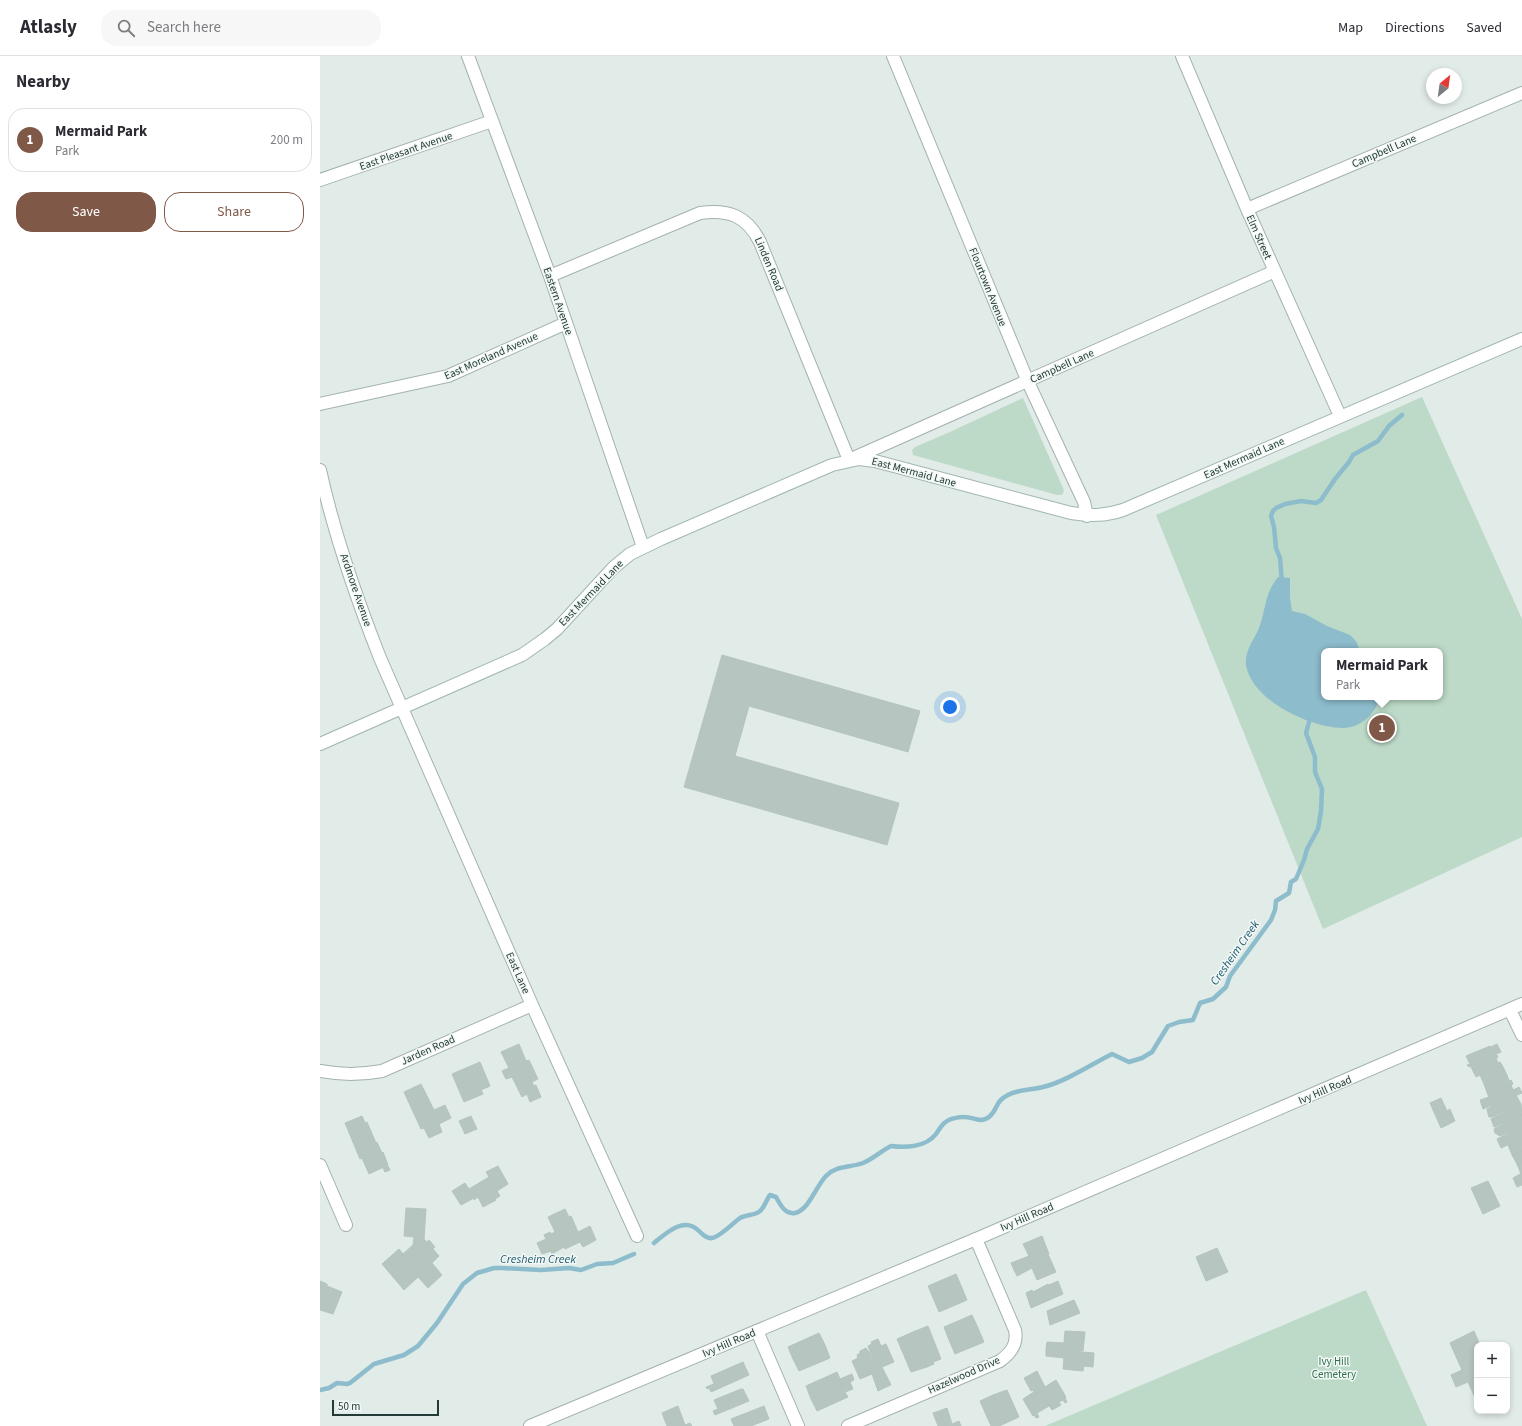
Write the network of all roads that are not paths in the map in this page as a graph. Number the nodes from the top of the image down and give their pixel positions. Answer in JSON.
{"nodes":[{"id":1,"x":468,"y":56,"type":"edge"},
{"id":2,"x":893,"y":56,"type":"edge"},
{"id":3,"x":1182,"y":56,"type":"edge"},
{"id":4,"x":1522,"y":93,"type":"edge"},
{"id":5,"x":492,"y":121,"type":"junction"},
{"id":6,"x":320,"y":180,"type":"edge"},
{"id":7,"x":1247,"y":209,"type":"junction"},
{"id":8,"x":1275,"y":271,"type":"junction"},
{"id":9,"x":550,"y":276,"type":"junction"},
{"id":10,"x":566,"y":323,"type":"junction"},
{"id":11,"x":1522,"y":338,"type":"edge"},
{"id":12,"x":1028,"y":382,"type":"junction"},
{"id":13,"x":320,"y":404,"type":"edge"},
{"id":14,"x":1340,"y":416,"type":"junction"},
{"id":15,"x":849,"y":460,"type":"junction"},
{"id":16,"x":320,"y":470,"type":"edge"},
{"id":17,"x":1087,"y":516,"type":"junction"},
{"id":18,"x":643,"y":547,"type":"junction"},
{"id":19,"x":402,"y":708,"type":"junction"},
{"id":20,"x":320,"y":744,"type":"edge"},
{"id":21,"x":1522,"y":1004,"type":"edge"},
{"id":22,"x":532,"y":1005,"type":"junction"},
{"id":23,"x":1510,"y":1010,"type":"junction"},
{"id":24,"x":1522,"y":1035,"type":"edge"},
{"id":25,"x":320,"y":1071,"type":"edge"},
{"id":26,"x":320,"y":1165,"type":"edge"},
{"id":27,"x":346,"y":1225,"type":"dead end"},
{"id":28,"x":637,"y":1236,"type":"dead end"},
{"id":29,"x":976,"y":1239,"type":"junction"},
{"id":30,"x":757,"y":1331,"type":"junction"},
{"id":31,"x":530,"y":1426,"type":"edge"},
{"id":32,"x":798,"y":1426,"type":"edge"},
{"id":33,"x":848,"y":1426,"type":"edge"}],
"edges":[{"from":1,"to":5,"type":"street","name":"Eastern Avenue"},
{"from":2,"to":12,"type":"street","name":"Flourtown Avenue"},
{"from":3,"to":7,"type":"street","name":"Elm Street"},
{"from":4,"to":7,"type":"street","name":"Campbell Lane"},
{"from":5,"to":6,"type":"street","name":"East Pleasant Avenue"},
{"from":5,"to":9,"type":"street","name":"Eastern Avenue"},
{"from":7,"to":8,"type":"street","name":"Elm Street"},
{"from":8,"to":12,"type":"street","name":"Campbell Lane"},
{"from":8,"to":14,"type":"street","name":"Elm Street"},
{"from":9,"to":10,"type":"street","name":"Eastern Avenue"},
{"from":9,"to":15,"type":"street","name":"Linden Road"},
{"from":10,"to":13,"type":"street","name":"East Moreland Avenue"},
{"from":10,"to":18,"type":"street","name":"Eastern Avenue"},
{"from":11,"to":14,"type":"street","name":"East Mermaid Lane"},
{"from":12,"to":15,"type":"street","name":"Campbell Lane"},
{"from":12,"to":17,"type":"street","name":"Flourtown Avenue"},
{"from":14,"to":17,"type":"street","name":"East Mermaid Lane"},
{"from":15,"to":17,"type":"street","name":"East Mermaid Lane"},
{"from":15,"to":18,"type":"street","name":"East Mermaid Lane"},
{"from":16,"to":19,"type":"street","name":"Ardmore Avenue"},
{"from":18,"to":19,"type":"street","name":"East Mermaid Lane"},
{"from":19,"to":20,"type":"street","name":"East Mermaid Lane"},
{"from":19,"to":22,"type":"street","name":"East Lane"},
{"from":21,"to":23,"type":"street","name":"Ivy Hill Road"},
{"from":22,"to":25,"type":"street","name":"Jarden Road"},
{"from":22,"to":28,"type":"street","name":"East Lane"},
{"from":23,"to":24,"type":"street"},
{"from":23,"to":29,"type":"street","name":"Ivy Hill Road"},
{"from":26,"to":27,"type":"street"},
{"from":29,"to":30,"type":"street","name":"Ivy Hill Road"},
{"from":29,"to":33,"type":"street","name":"Hazelwood Drive"},
{"from":30,"to":31,"type":"street","name":"Ivy Hill Road"},
{"from":30,"to":32,"type":"street"}]}
